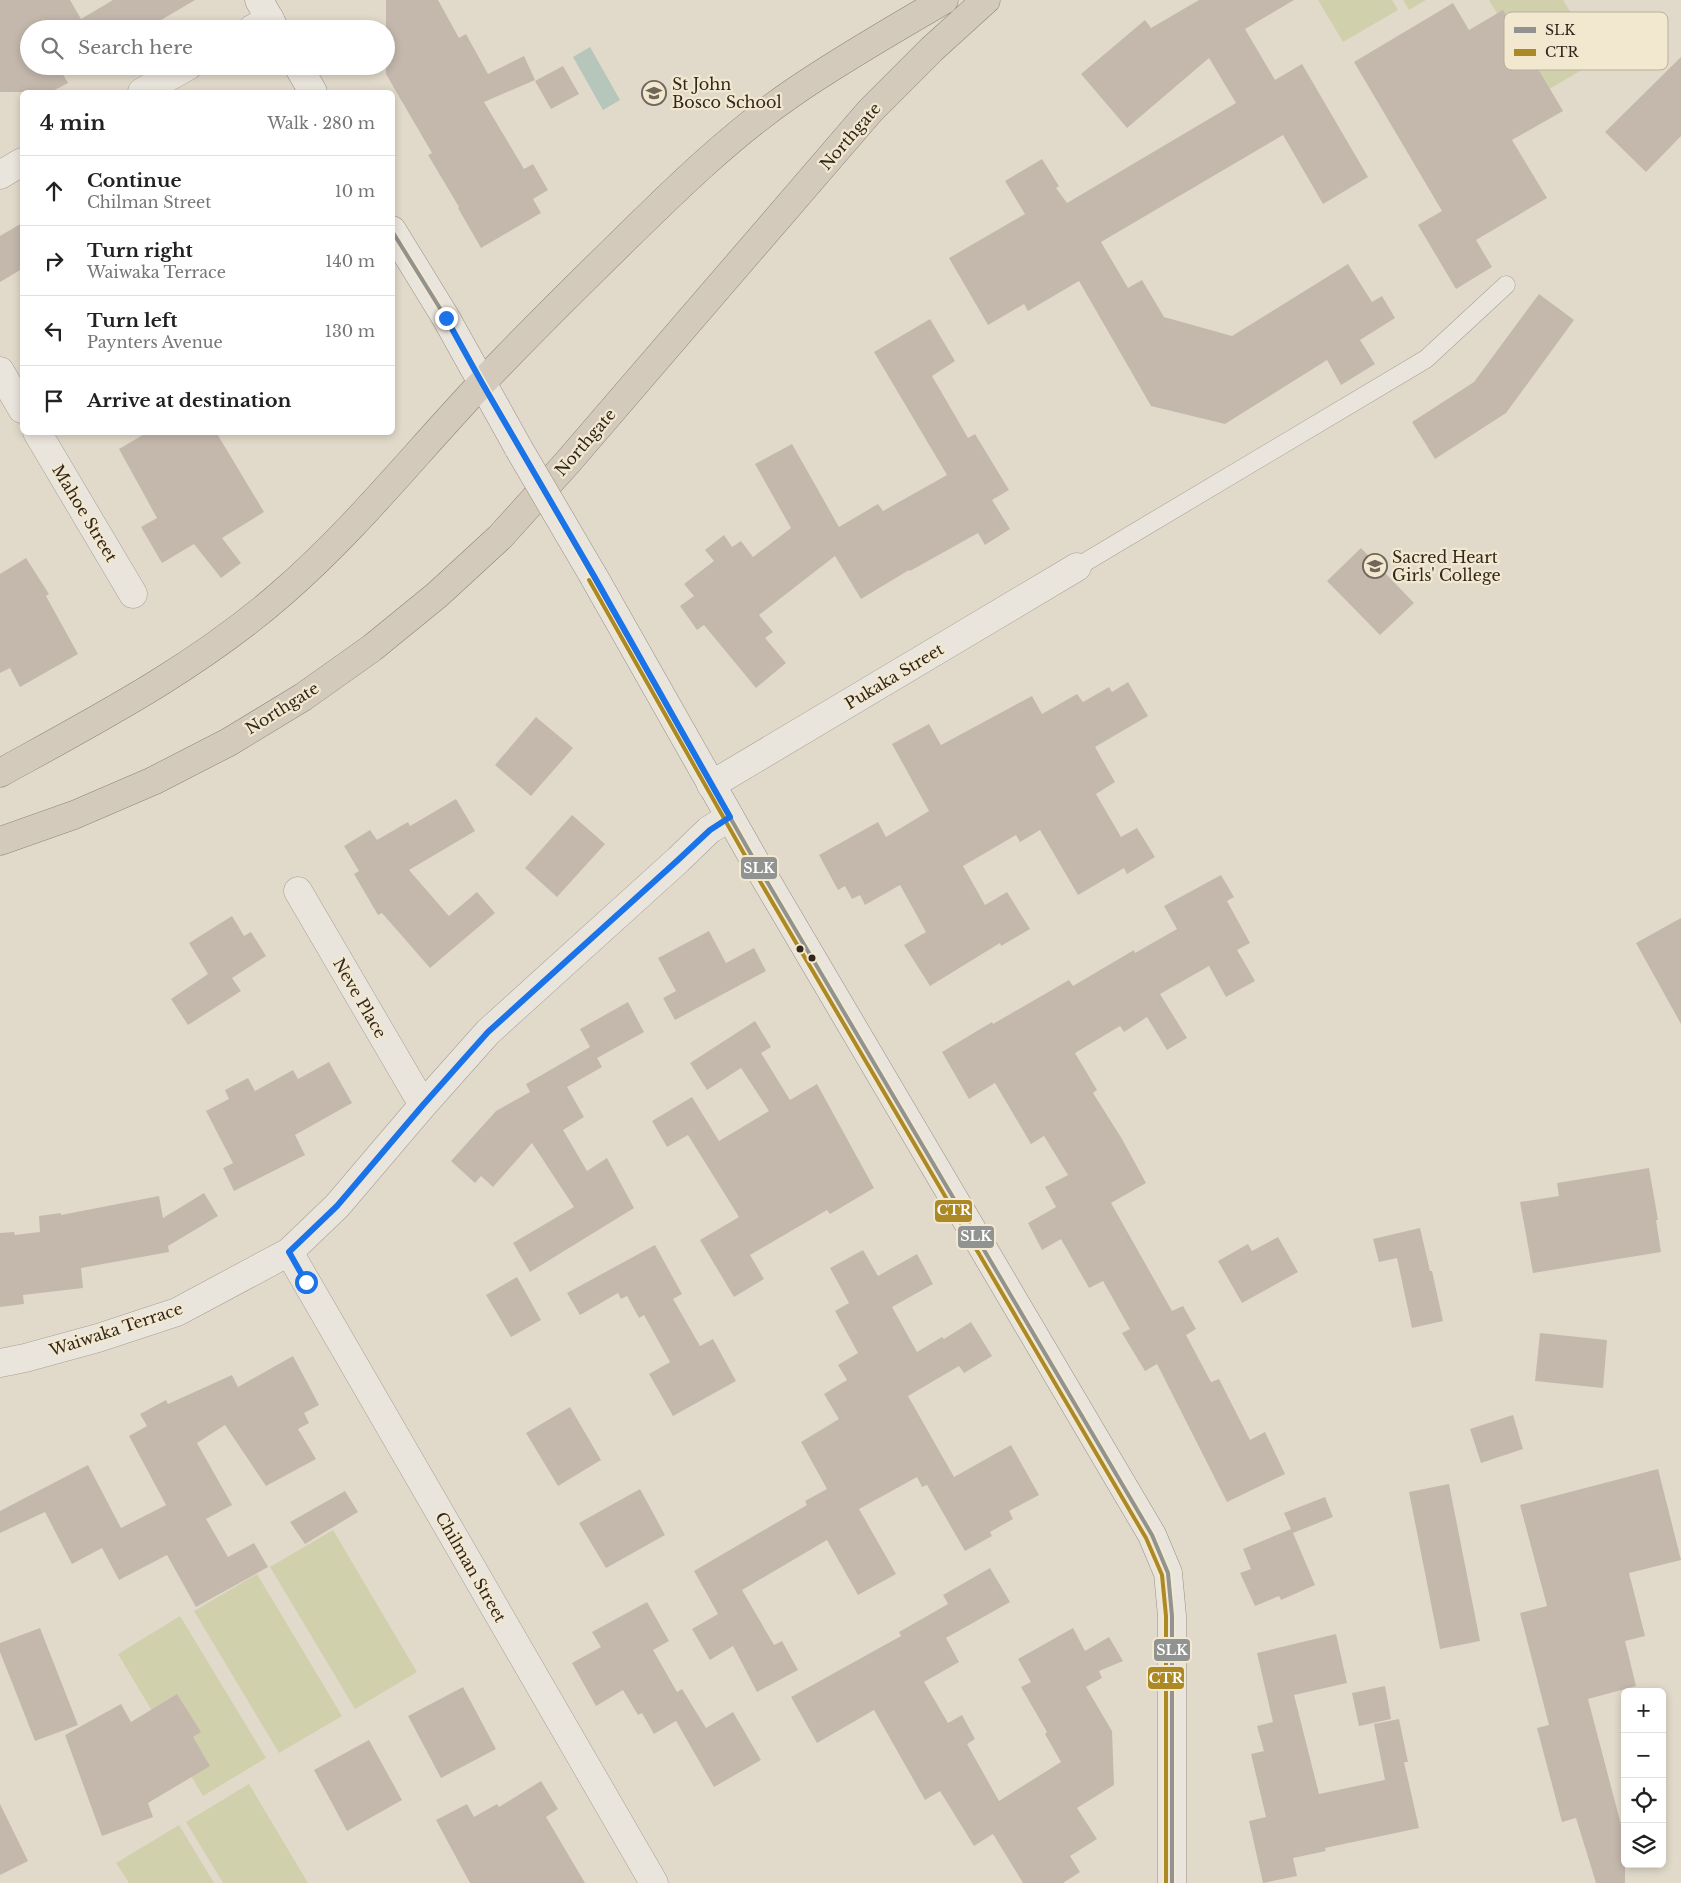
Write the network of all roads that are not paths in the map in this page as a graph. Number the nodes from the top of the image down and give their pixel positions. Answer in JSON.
{"nodes":[{"id":1,"x":944,"y":0,"type":"edge"},
{"id":2,"x":986,"y":0,"type":"edge"},
{"id":3,"x":172,"y":75,"type":"edge"},
{"id":4,"x":303,"y":75,"type":"edge"},
{"id":5,"x":146,"y":90,"type":"edge"},
{"id":6,"x":312,"y":90,"type":"edge"},
{"id":7,"x":20,"y":163,"type":"edge"},
{"id":8,"x":0,"y":175,"type":"edge"},
{"id":9,"x":395,"y":235,"type":"edge"},
{"id":10,"x":1506,"y":284,"type":"dead end"},
{"id":11,"x":0,"y":371,"type":"edge"},
{"id":12,"x":482,"y":383,"type":"junction"},
{"id":13,"x":20,"y":406,"type":"edge"},
{"id":14,"x":39,"y":435,"type":"edge"},
{"id":15,"x":1077,"y":567,"type":"joint"},
{"id":16,"x":133,"y":594,"type":"dead end"},
{"id":17,"x":0,"y":773,"type":"edge"},
{"id":18,"x":712,"y":784,"type":"junction"},
{"id":19,"x":730,"y":817,"type":"junction"},
{"id":20,"x":0,"y":841,"type":"edge"},
{"id":21,"x":298,"y":892,"type":"dead end"},
{"id":22,"x":423,"y":1105,"type":"junction"},
{"id":23,"x":289,"y":1252,"type":"junction"},
{"id":24,"x":0,"y":1363,"type":"edge"},
{"id":25,"x":654,"y":1883,"type":"edge"},
{"id":26,"x":1172,"y":1883,"type":"edge"}],
"edges":[{"from":1,"to":12,"type":"highway"},
{"from":2,"to":20,"type":"highway","name":"Northgate"},
{"from":3,"to":5,"type":"street"},
{"from":4,"to":6,"type":"street"},
{"from":7,"to":8,"type":"street"},
{"from":9,"to":12,"type":"street"},
{"from":10,"to":15,"type":"lane"},
{"from":11,"to":13,"type":"street"},
{"from":12,"to":17,"type":"highway"},
{"from":12,"to":18,"type":"street","bridge":true},
{"from":14,"to":16,"type":"street","name":"Mahoe Street"},
{"from":15,"to":18,"type":"street","name":"Pukaka Street"},
{"from":18,"to":19,"type":"street"},
{"from":19,"to":22,"type":"street","name":"Waiwaka Terrace"},
{"from":19,"to":26,"type":"street"},
{"from":21,"to":22,"type":"street","name":"Neve Place"},
{"from":22,"to":23,"type":"street","name":"Waiwaka Terrace"},
{"from":23,"to":24,"type":"street","name":"Waiwaka Terrace"},
{"from":23,"to":25,"type":"street","name":"Chilman Street"}]}
